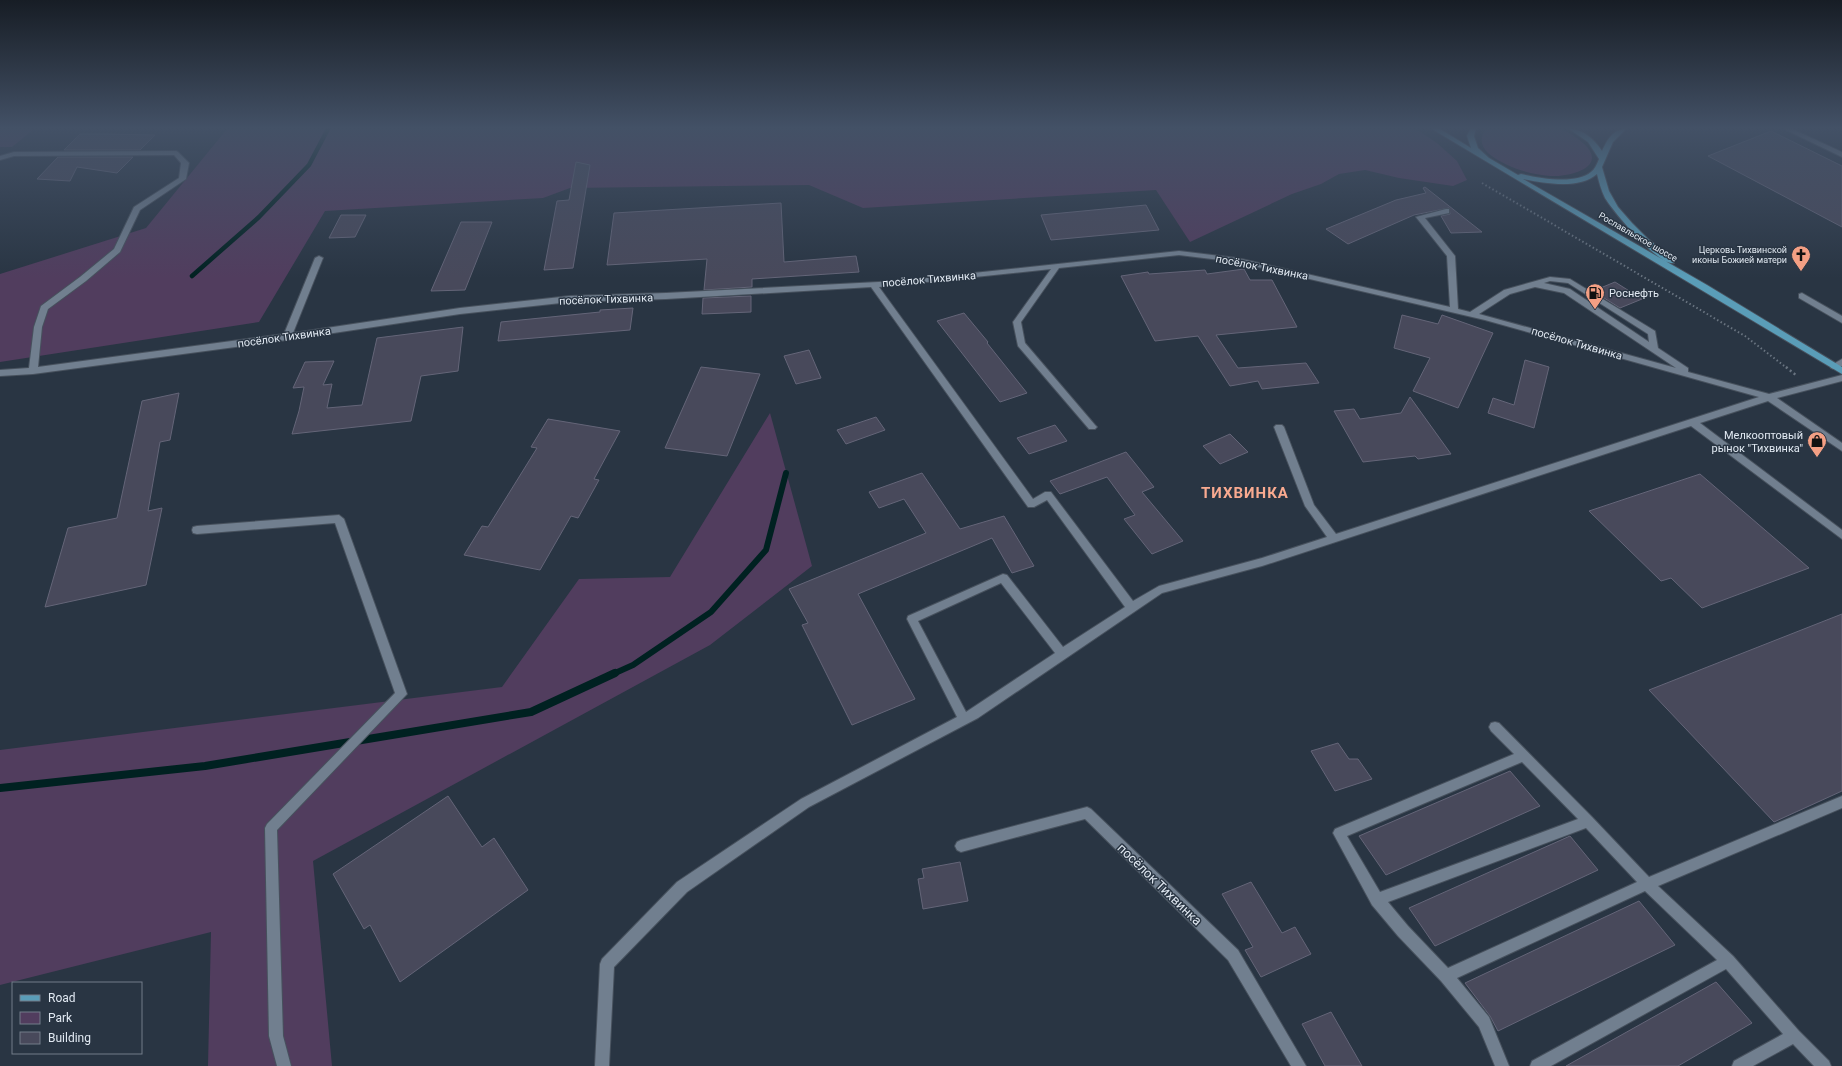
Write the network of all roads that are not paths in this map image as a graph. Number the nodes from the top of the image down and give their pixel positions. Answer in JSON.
{"nodes":[{"id":1,"x":182,"y":179,"type":"edge"},
{"id":2,"x":1518,"y":179,"type":"edge"},
{"id":3,"x":1539,"y":179,"type":"edge"},
{"id":4,"x":1582,"y":179,"type":"edge"},
{"id":5,"x":1603,"y":179,"type":"edge"},
{"id":6,"x":1446,"y":211,"type":"dead end"},
{"id":7,"x":320,"y":258,"type":"dead end"},
{"id":8,"x":1057,"y":266,"type":"junction"},
{"id":9,"x":873,"y":284,"type":"junction"},
{"id":10,"x":1535,"y":284,"type":"junction"},
{"id":11,"x":1704,"y":287,"type":"junction"},
{"id":12,"x":1802,"y":296,"type":"dead end"},
{"id":13,"x":1454,"y":310,"type":"junction"},
{"id":14,"x":1472,"y":315,"type":"junction"},
{"id":15,"x":1842,"y":320,"type":"edge"},
{"id":16,"x":287,"y":337,"type":"junction"},
{"id":17,"x":1654,"y":349,"type":"junction"},
{"id":18,"x":1838,"y":364,"type":"edge"},
{"id":19,"x":32,"y":371,"type":"junction"},
{"id":20,"x":1842,"y":371,"type":"edge"},
{"id":21,"x":0,"y":373,"type":"edge"},
{"id":22,"x":1693,"y":376,"type":"junction"},
{"id":23,"x":1842,"y":378,"type":"edge"},
{"id":24,"x":1769,"y":397,"type":"junction"},
{"id":25,"x":1692,"y":422,"type":"junction"},
{"id":26,"x":1092,"y":427,"type":"dead end"},
{"id":27,"x":1279,"y":427,"type":"dead end"},
{"id":28,"x":1842,"y":448,"type":"edge"},
{"id":29,"x":197,"y":530,"type":"dead end"},
{"id":30,"x":1842,"y":535,"type":"edge"},
{"id":31,"x":1334,"y":539,"type":"junction"},
{"id":32,"x":1132,"y":608,"type":"junction"},
{"id":33,"x":1062,"y":654,"type":"junction"},
{"id":34,"x":964,"y":719,"type":"junction"},
{"id":35,"x":1495,"y":727,"type":"dead end"},
{"id":36,"x":1524,"y":756,"type":"junction"},
{"id":37,"x":1842,"y":802,"type":"edge"},
{"id":38,"x":1588,"y":821,"type":"junction"},
{"id":39,"x":961,"y":846,"type":"dead end"},
{"id":40,"x":1647,"y":884,"type":"junction"},
{"id":41,"x":1376,"y":900,"type":"junction"},
{"id":42,"x":1728,"y":961,"type":"junction"},
{"id":43,"x":1446,"y":976,"type":"junction"},
{"id":44,"x":1794,"y":1036,"type":"junction"},
{"id":45,"x":284,"y":1066,"type":"edge"},
{"id":46,"x":602,"y":1066,"type":"edge"},
{"id":47,"x":1299,"y":1066,"type":"edge"},
{"id":48,"x":1502,"y":1066,"type":"edge"},
{"id":49,"x":1537,"y":1066,"type":"edge"},
{"id":50,"x":1739,"y":1066,"type":"edge"},
{"id":51,"x":1824,"y":1066,"type":"edge"}],
"edges":[{"from":1,"to":19,"type":"street"},
{"from":2,"to":11,"type":"main road","name":"Рославльское шоссе"},
{"from":3,"to":4,"type":"main road"},
{"from":5,"to":11,"type":"main road","name":"Рославльское шоссе"},
{"from":6,"to":13,"type":"street"},
{"from":7,"to":16,"type":"street"},
{"from":8,"to":9,"type":"street","name":"посёлок Тихвинка"},
{"from":8,"to":13,"type":"street","name":"посёлок Тихвинка"},
{"from":8,"to":26,"type":"street"},
{"from":9,"to":16,"type":"street","name":"посёлок Тихвинка"},
{"from":9,"to":32,"type":"street"},
{"from":10,"to":14,"type":"street"},
{"from":10,"to":17,"type":"street"},
{"from":10,"to":17,"type":"street"},
{"from":11,"to":18,"type":"main road","name":"Рославльское шоссе"},
{"from":12,"to":15,"type":"street"},
{"from":13,"to":14,"type":"street","name":"посёлок Тихвинка"},
{"from":14,"to":22,"type":"street","name":"посёлок Тихвинка"},
{"from":16,"to":19,"type":"street","name":"посёлок Тихвинка"},
{"from":17,"to":22,"type":"street"},
{"from":18,"to":20,"type":"main road","name":"Рославльское шоссе"},
{"from":19,"to":21,"type":"street","name":"посёлок Тихвинка"},
{"from":22,"to":24,"type":"street","name":"посёлок Тихвинка"},
{"from":23,"to":24,"type":"street"},
{"from":24,"to":25,"type":"street"},
{"from":24,"to":28,"type":"street"},
{"from":25,"to":30,"type":"street"},
{"from":25,"to":31,"type":"street"},
{"from":27,"to":31,"type":"street"},
{"from":29,"to":45,"type":"street"},
{"from":31,"to":32,"type":"street"},
{"from":32,"to":33,"type":"street"},
{"from":33,"to":34,"type":"street"},
{"from":33,"to":34,"type":"street"},
{"from":34,"to":46,"type":"street"},
{"from":35,"to":36,"type":"street"},
{"from":36,"to":38,"type":"street"},
{"from":36,"to":41,"type":"street"},
{"from":37,"to":40,"type":"street"},
{"from":38,"to":40,"type":"street"},
{"from":38,"to":41,"type":"street"},
{"from":39,"to":47,"type":"street","name":"посёлок Тихвинка"},
{"from":40,"to":42,"type":"street"},
{"from":40,"to":43,"type":"street"},
{"from":41,"to":43,"type":"street"},
{"from":42,"to":44,"type":"street"},
{"from":42,"to":49,"type":"street"},
{"from":43,"to":48,"type":"street"},
{"from":44,"to":50,"type":"street"},
{"from":44,"to":51,"type":"street"}]}
